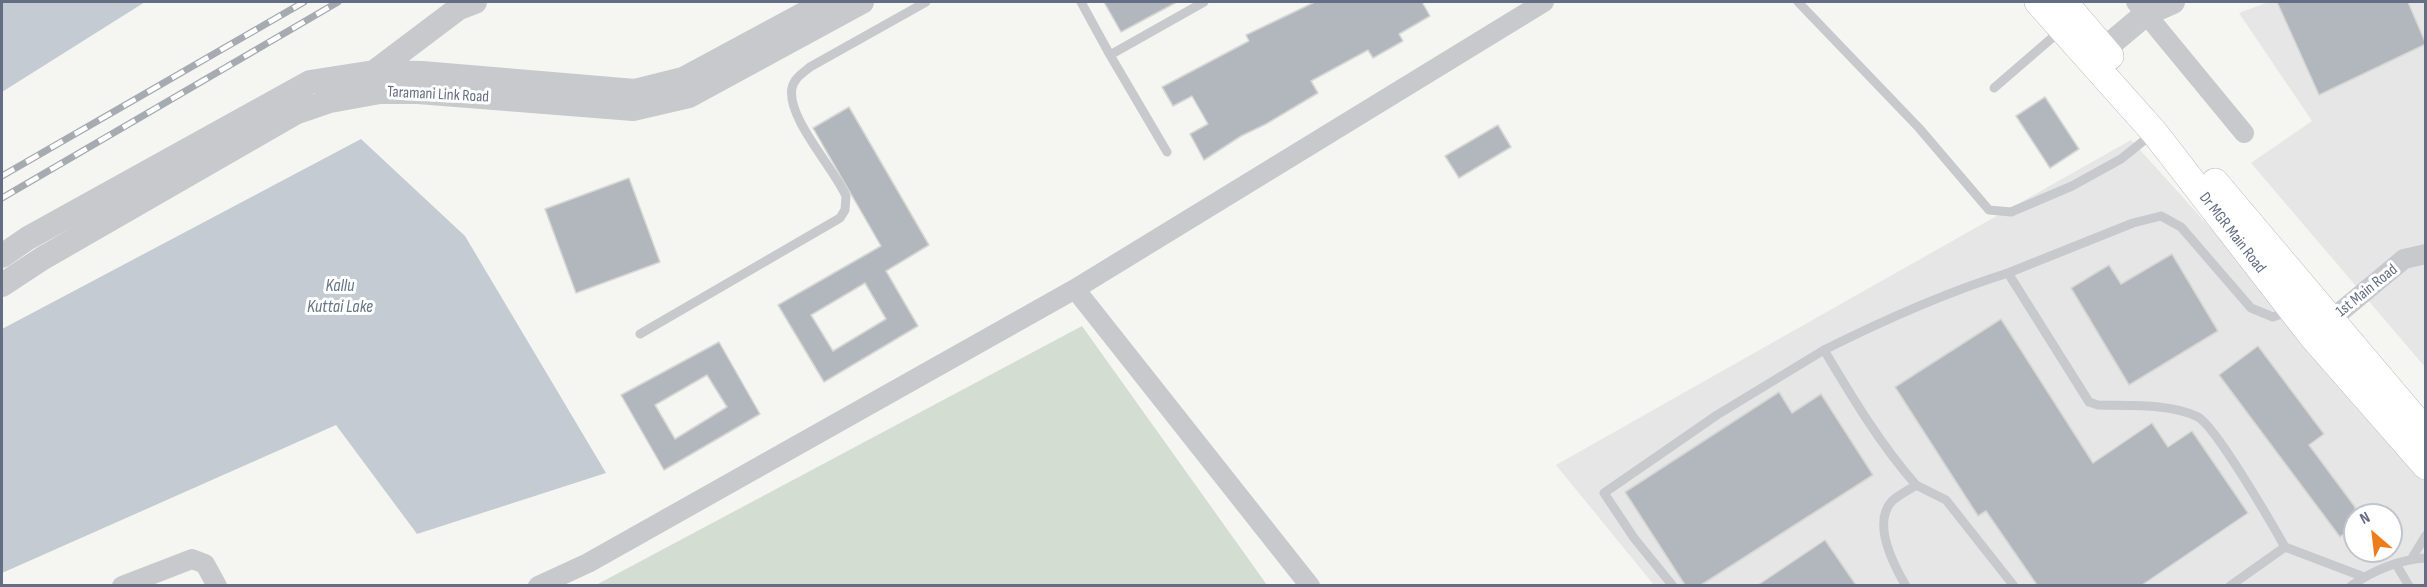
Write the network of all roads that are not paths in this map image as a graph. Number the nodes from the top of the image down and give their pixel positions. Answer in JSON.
{"nodes":[{"id":1,"x":475,"y":2,"type":"edge"},
{"id":2,"x":826,"y":2,"type":"edge"},
{"id":3,"x":862,"y":2,"type":"edge"},
{"id":4,"x":926,"y":2,"type":"edge"},
{"id":5,"x":1081,"y":2,"type":"edge"},
{"id":6,"x":1204,"y":2,"type":"edge"},
{"id":7,"x":1544,"y":2,"type":"edge"},
{"id":8,"x":1798,"y":2,"type":"edge"},
{"id":9,"x":2038,"y":2,"type":"edge"},
{"id":10,"x":2064,"y":2,"type":"edge"},
{"id":11,"x":2173,"y":2,"type":"edge"},
{"id":12,"x":2141,"y":8,"type":"edge"},
{"id":13,"x":2062,"y":29,"type":"junction"},
{"id":14,"x":1110,"y":55,"type":"junction"},
{"id":15,"x":2097,"y":55,"type":"junction"},
{"id":16,"x":377,"y":82,"type":"junction"},
{"id":17,"x":1994,"y":88,"type":"dead end"},
{"id":18,"x":2154,"y":132,"type":"junction"},
{"id":19,"x":2244,"y":134,"type":"dead end"},
{"id":20,"x":1167,"y":152,"type":"dead end"},
{"id":21,"x":2426,"y":254,"type":"edge"},
{"id":22,"x":2,"y":256,"type":"edge"},
{"id":23,"x":2008,"y":273,"type":"junction"},
{"id":24,"x":2,"y":285,"type":"edge"},
{"id":25,"x":1075,"y":290,"type":"junction"},
{"id":26,"x":2292,"y":310,"type":"junction"},
{"id":27,"x":2321,"y":328,"type":"junction"},
{"id":28,"x":640,"y":334,"type":"dead end"},
{"id":29,"x":1824,"y":350,"type":"junction"},
{"id":30,"x":2426,"y":432,"type":"edge"},
{"id":31,"x":2423,"y":466,"type":"edge"},
{"id":32,"x":1916,"y":485,"type":"junction"},
{"id":33,"x":2426,"y":535,"type":"edge"},
{"id":34,"x":2284,"y":547,"type":"junction"},
{"id":35,"x":2412,"y":558,"type":"junction"},
{"id":36,"x":2426,"y":558,"type":"edge"},
{"id":37,"x":2396,"y":564,"type":"junction"},
{"id":38,"x":2364,"y":577,"type":"junction"},
{"id":39,"x":122,"y":585,"type":"edge"},
{"id":40,"x":217,"y":585,"type":"edge"},
{"id":41,"x":538,"y":585,"type":"edge"},
{"id":42,"x":1310,"y":585,"type":"edge"},
{"id":43,"x":1673,"y":585,"type":"edge"},
{"id":44,"x":1906,"y":585,"type":"edge"},
{"id":45,"x":2014,"y":585,"type":"edge"},
{"id":46,"x":2230,"y":585,"type":"edge"},
{"id":47,"x":2351,"y":585,"type":"edge"},
{"id":48,"x":2409,"y":585,"type":"edge"}],
"edges":[{"from":1,"to":16,"type":"street"},
{"from":2,"to":16,"type":"street","name":"Taramani Link Road"},
{"from":3,"to":16,"type":"street","name":"Taramani Link Road"},
{"from":4,"to":28,"type":"lane"},
{"from":5,"to":14,"type":"lane"},
{"from":6,"to":14,"type":"lane"},
{"from":7,"to":25,"type":"street"},
{"from":8,"to":18,"type":"lane"},
{"from":9,"to":13,"type":"main road","name":"Dr MGR Main Road"},
{"from":10,"to":15,"type":"main road","name":"Dr MGR Main Road"},
{"from":11,"to":12,"type":"street"},
{"from":12,"to":15,"type":"street"},
{"from":12,"to":19,"type":"street"},
{"from":13,"to":15,"type":"main road","name":"Dr MGR Main Road"},
{"from":13,"to":17,"type":"lane"},
{"from":14,"to":20,"type":"lane"},
{"from":15,"to":18,"type":"main road","name":"Dr MGR Main Road"},
{"from":15,"to":27,"type":"main road","name":"Dr MGR Main Road"},
{"from":16,"to":22,"type":"street","name":"Taramani Link Road"},
{"from":16,"to":24,"type":"street","name":"Taramani Link Road"},
{"from":18,"to":26,"type":"main road","name":"Dr MGR Main Road"},
{"from":21,"to":27,"type":"street","name":"1st Main Road"},
{"from":23,"to":26,"type":"lane"},
{"from":23,"to":29,"type":"lane"},
{"from":23,"to":34,"type":"lane"},
{"from":25,"to":41,"type":"street"},
{"from":25,"to":42,"type":"street"},
{"from":26,"to":27,"type":"main road","name":"Dr MGR Main Road"},
{"from":27,"to":30,"type":"main road","name":"Dr MGR Main Road"},
{"from":27,"to":31,"type":"main road","name":"Dr MGR Main Road"},
{"from":29,"to":32,"type":"lane"},
{"from":29,"to":43,"type":"lane"},
{"from":32,"to":44,"type":"lane"},
{"from":32,"to":45,"type":"lane"},
{"from":33,"to":35,"type":"lane"},
{"from":34,"to":38,"type":"lane"},
{"from":34,"to":46,"type":"lane"},
{"from":35,"to":36,"type":"lane"},
{"from":35,"to":37,"type":"lane"},
{"from":37,"to":38,"type":"lane"},
{"from":37,"to":48,"type":"lane"},
{"from":38,"to":47,"type":"lane"},
{"from":39,"to":40,"type":"street"}]}
